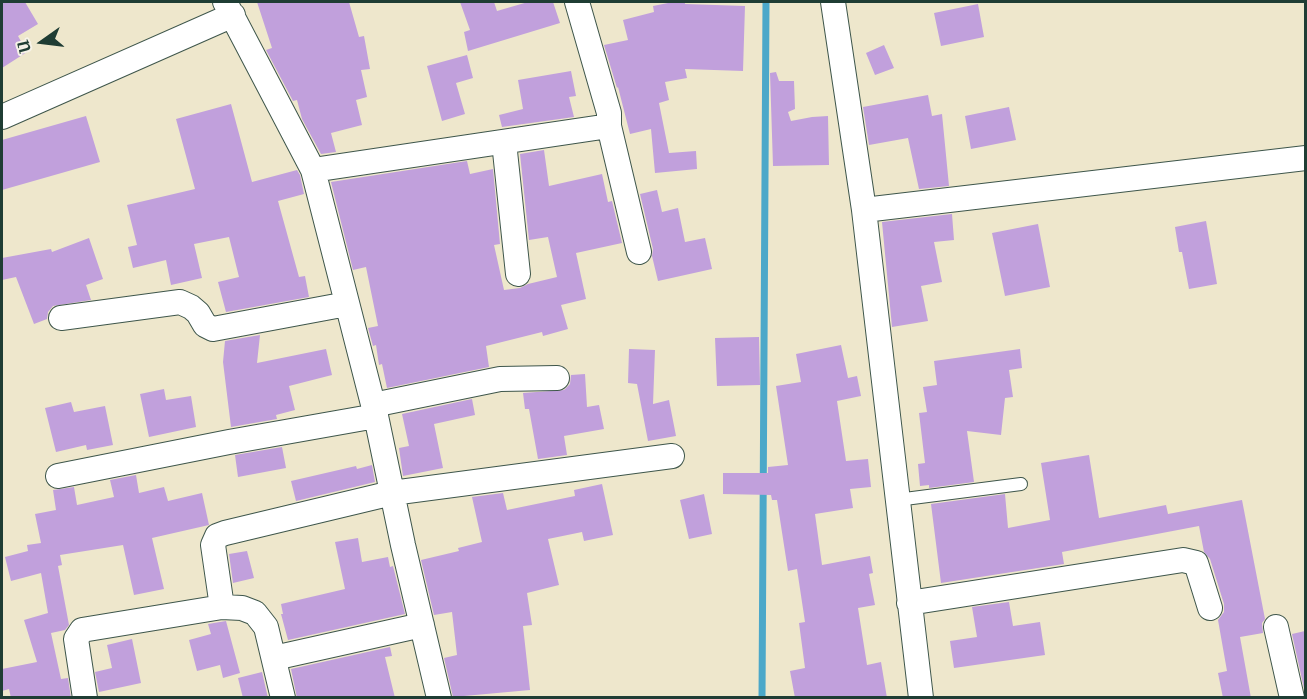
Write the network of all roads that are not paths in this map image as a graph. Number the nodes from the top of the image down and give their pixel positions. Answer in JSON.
{"nodes":[{"id":1,"x":577,"y":2,"type":"edge"},
{"id":2,"x":833,"y":2,"type":"edge"},
{"id":3,"x":229,"y":8,"type":"edge"},
{"id":4,"x":2,"y":117,"type":"edge"},
{"id":5,"x":609,"y":126,"type":"junction"},
{"id":6,"x":504,"y":142,"type":"junction"},
{"id":7,"x":1305,"y":158,"type":"edge"},
{"id":8,"x":313,"y":170,"type":"junction"},
{"id":9,"x":864,"y":210,"type":"junction"},
{"id":10,"x":639,"y":252,"type":"dead end"},
{"id":11,"x":518,"y":274,"type":"dead end"},
{"id":12,"x":347,"y":304,"type":"junction"},
{"id":13,"x":61,"y":318,"type":"dead end"},
{"id":14,"x":557,"y":378,"type":"dead end"},
{"id":15,"x":375,"y":411,"type":"junction"},
{"id":16,"x":672,"y":456,"type":"dead end"},
{"id":17,"x":58,"y":476,"type":"dead end"},
{"id":18,"x":1021,"y":484,"type":"dead end"},
{"id":19,"x":392,"y":493,"type":"junction"},
{"id":20,"x":897,"y":500,"type":"junction"},
{"id":21,"x":909,"y":603,"type":"junction"},
{"id":22,"x":222,"y":606,"type":"junction"},
{"id":23,"x":1210,"y":608,"type":"dead end"},
{"id":24,"x":422,"y":625,"type":"junction"},
{"id":25,"x":1276,"y":627,"type":"dead end"},
{"id":26,"x":274,"y":658,"type":"junction"},
{"id":27,"x":85,"y":698,"type":"edge"},
{"id":28,"x":283,"y":698,"type":"edge"},
{"id":29,"x":439,"y":698,"type":"edge"},
{"id":30,"x":921,"y":698,"type":"edge"},
{"id":31,"x":1292,"y":698,"type":"edge"}],
"edges":[{"from":1,"to":5,"type":"street"},
{"from":2,"to":9,"type":"street"},
{"from":3,"to":4,"type":"street"},
{"from":3,"to":8,"type":"street"},
{"from":5,"to":6,"type":"street"},
{"from":5,"to":10,"type":"street"},
{"from":6,"to":8,"type":"street"},
{"from":6,"to":11,"type":"street"},
{"from":7,"to":9,"type":"street"},
{"from":8,"to":12,"type":"street"},
{"from":9,"to":20,"type":"street"},
{"from":12,"to":13,"type":"street"},
{"from":12,"to":15,"type":"street"},
{"from":14,"to":15,"type":"street"},
{"from":15,"to":17,"type":"street"},
{"from":15,"to":19,"type":"street"},
{"from":16,"to":19,"type":"street"},
{"from":18,"to":20,"type":"lane"},
{"from":19,"to":22,"type":"street"},
{"from":19,"to":24,"type":"street"},
{"from":20,"to":21,"type":"street"},
{"from":21,"to":23,"type":"street"},
{"from":21,"to":30,"type":"street"},
{"from":22,"to":26,"type":"street"},
{"from":22,"to":27,"type":"street"},
{"from":24,"to":26,"type":"street"},
{"from":24,"to":29,"type":"street"},
{"from":25,"to":31,"type":"street"},
{"from":26,"to":28,"type":"street"}]}
